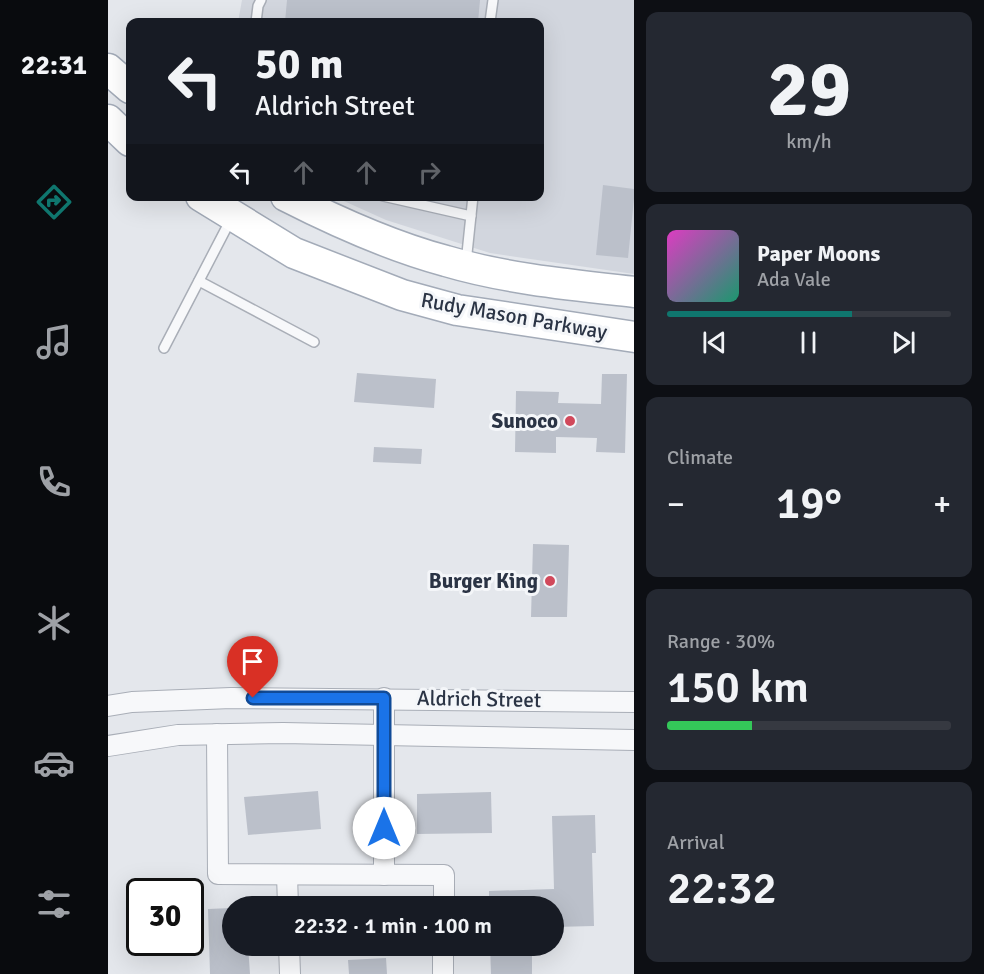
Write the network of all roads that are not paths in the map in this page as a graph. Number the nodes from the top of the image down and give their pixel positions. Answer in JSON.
{"nodes":[{"id":1,"x":261,"y":0,"type":"edge"},
{"id":2,"x":493,"y":0,"type":"edge"},
{"id":3,"x":256,"y":18,"type":"edge"},
{"id":4,"x":491,"y":18,"type":"edge"},
{"id":5,"x":108,"y":69,"type":"edge"},
{"id":6,"x":126,"y":85,"type":"edge"},
{"id":7,"x":108,"y":120,"type":"edge"},
{"id":8,"x":126,"y":137,"type":"edge"},
{"id":9,"x":208,"y":201,"type":"edge"},
{"id":10,"x":296,"y":201,"type":"edge"},
{"id":11,"x":405,"y":201,"type":"edge"},
{"id":12,"x":472,"y":201,"type":"edge"},
{"id":13,"x":471,"y":216,"type":"junction"},
{"id":14,"x":232,"y":217,"type":"junction"},
{"id":15,"x":465,"y":266,"type":"junction"},
{"id":16,"x":199,"y":281,"type":"junction"},
{"id":17,"x":634,"y":292,"type":"edge"},
{"id":18,"x":634,"y":337,"type":"edge"},
{"id":19,"x":314,"y":342,"type":"dead end"},
{"id":20,"x":165,"y":348,"type":"dead end"},
{"id":21,"x":384,"y":698,"type":"junction"},
{"id":22,"x":634,"y":702,"type":"edge"},
{"id":23,"x":108,"y":706,"type":"edge"},
{"id":24,"x":217,"y":734,"type":"junction"},
{"id":25,"x":384,"y":734,"type":"junction"},
{"id":26,"x":634,"y":740,"type":"edge"},
{"id":27,"x":108,"y":746,"type":"edge"},
{"id":28,"x":287,"y":875,"type":"junction"},
{"id":29,"x":384,"y":875,"type":"junction"},
{"id":30,"x":288,"y":896,"type":"edge"},
{"id":31,"x":444,"y":896,"type":"edge"},
{"id":32,"x":289,"y":956,"type":"edge"},
{"id":33,"x":443,"y":956,"type":"edge"},
{"id":34,"x":290,"y":974,"type":"edge"},
{"id":35,"x":443,"y":974,"type":"edge"}],
"edges":[{"from":1,"to":3,"type":"lane"},
{"from":2,"to":4,"type":"lane"},
{"from":5,"to":6,"type":"main road"},
{"from":7,"to":8,"type":"main road"},
{"from":9,"to":14,"type":"main road","name":"Rudy Mason Parkway"},
{"from":10,"to":15,"type":"main road","name":"Rudy Mason Parkway"},
{"from":11,"to":13,"type":"lane"},
{"from":12,"to":13,"type":"lane"},
{"from":13,"to":15,"type":"lane"},
{"from":14,"to":16,"type":"lane"},
{"from":14,"to":18,"type":"main road","name":"Rudy Mason Parkway"},
{"from":15,"to":17,"type":"main road","name":"Rudy Mason Parkway"},
{"from":16,"to":19,"type":"lane"},
{"from":16,"to":20,"type":"lane"},
{"from":21,"to":22,"type":"street","name":"Aldrich Street"},
{"from":21,"to":23,"type":"street","name":"Aldrich Street"},
{"from":21,"to":25,"type":"street"},
{"from":24,"to":25,"type":"street"},
{"from":24,"to":27,"type":"street"},
{"from":24,"to":28,"type":"street"},
{"from":25,"to":26,"type":"street"},
{"from":25,"to":29,"type":"street"},
{"from":28,"to":29,"type":"street"},
{"from":28,"to":30,"type":"street"},
{"from":29,"to":31,"type":"street"},
{"from":32,"to":34,"type":"street"},
{"from":33,"to":35,"type":"street"}]}
